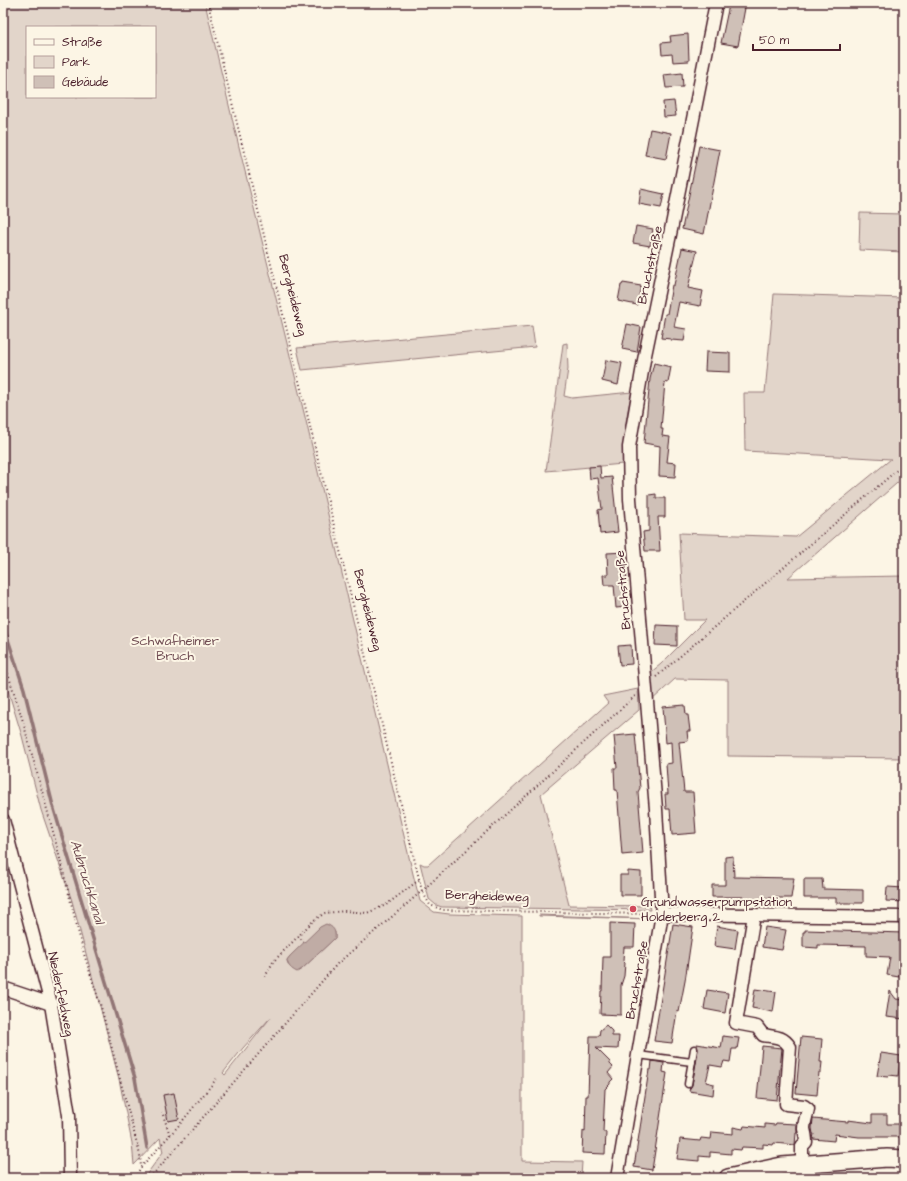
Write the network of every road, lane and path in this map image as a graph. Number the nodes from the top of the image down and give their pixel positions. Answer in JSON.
{"nodes":[{"id":1,"x":208,"y":3,"type":"edge"},
{"id":2,"x":716,"y":3,"type":"edge"},
{"id":3,"x":904,"y":464,"type":"edge"},
{"id":4,"x":3,"y":658,"type":"edge"},
{"id":5,"x":645,"y":686,"type":"junction"},
{"id":6,"x":3,"y":820,"type":"edge"},
{"id":7,"x":419,"y":880,"type":"junction"},
{"id":8,"x":422,"y":891,"type":"junction"},
{"id":9,"x":662,"y":914,"type":"junction"},
{"id":10,"x":754,"y":915,"type":"junction"},
{"id":11,"x":904,"y":917,"type":"edge"},
{"id":12,"x":298,"y":936,"type":"junction"},
{"id":13,"x":304,"y":942,"type":"dead end"},
{"id":14,"x":265,"y":978,"type":"dead end"},
{"id":15,"x":3,"y":988,"type":"edge"},
{"id":16,"x":51,"y":1004,"type":"junction"},
{"id":17,"x":694,"y":1049,"type":"dead end"},
{"id":18,"x":638,"y":1055,"type":"junction"},
{"id":19,"x":692,"y":1062,"type":"junction"},
{"id":20,"x":218,"y":1077,"type":"dead end"},
{"id":21,"x":688,"y":1084,"type":"dead end"},
{"id":22,"x":162,"y":1112,"type":"dead end"},
{"id":23,"x":170,"y":1135,"type":"junction"},
{"id":24,"x":802,"y":1156,"type":"dead end"},
{"id":25,"x":904,"y":1159,"type":"edge"},
{"id":26,"x":141,"y":1167,"type":"junction"},
{"id":27,"x":70,"y":1178,"type":"edge"},
{"id":28,"x":134,"y":1178,"type":"edge"},
{"id":29,"x":150,"y":1178,"type":"edge"},
{"id":30,"x":617,"y":1178,"type":"edge"},
{"id":31,"x":728,"y":1178,"type":"edge"}],
"edges":[{"from":1,"to":7,"type":"path","name":"Bergheideweg"},
{"from":2,"to":5,"type":"street","name":"Bruchstraße"},
{"from":3,"to":5,"type":"path"},
{"from":4,"to":26,"type":"path"},
{"from":5,"to":8,"type":"path"},
{"from":5,"to":9,"type":"street","name":"Bruchstraße"},
{"from":6,"to":16,"type":"street","name":"Niederfeldweg"},
{"from":7,"to":8,"type":"path","name":"Bergheideweg"},
{"from":7,"to":12,"type":"path"},
{"from":8,"to":9,"type":"path","name":"Bergheideweg"},
{"from":8,"to":29,"type":"path"},
{"from":9,"to":10,"type":"street"},
{"from":9,"to":18,"type":"street","name":"Bruchstraße"},
{"from":10,"to":11,"type":"street"},
{"from":10,"to":24,"type":"street"},
{"from":12,"to":13,"type":"path"},
{"from":12,"to":14,"type":"path"},
{"from":15,"to":16,"type":"street"},
{"from":16,"to":27,"type":"street","name":"Niederfeldweg"},
{"from":17,"to":19,"type":"lane"},
{"from":18,"to":19,"type":"lane"},
{"from":18,"to":30,"type":"street","name":"Bruchstraße"},
{"from":19,"to":21,"type":"lane"},
{"from":20,"to":23,"type":"path"},
{"from":22,"to":23,"type":"path"},
{"from":23,"to":26,"type":"path"},
{"from":25,"to":31,"type":"street"},
{"from":26,"to":28,"type":"path"}]}
